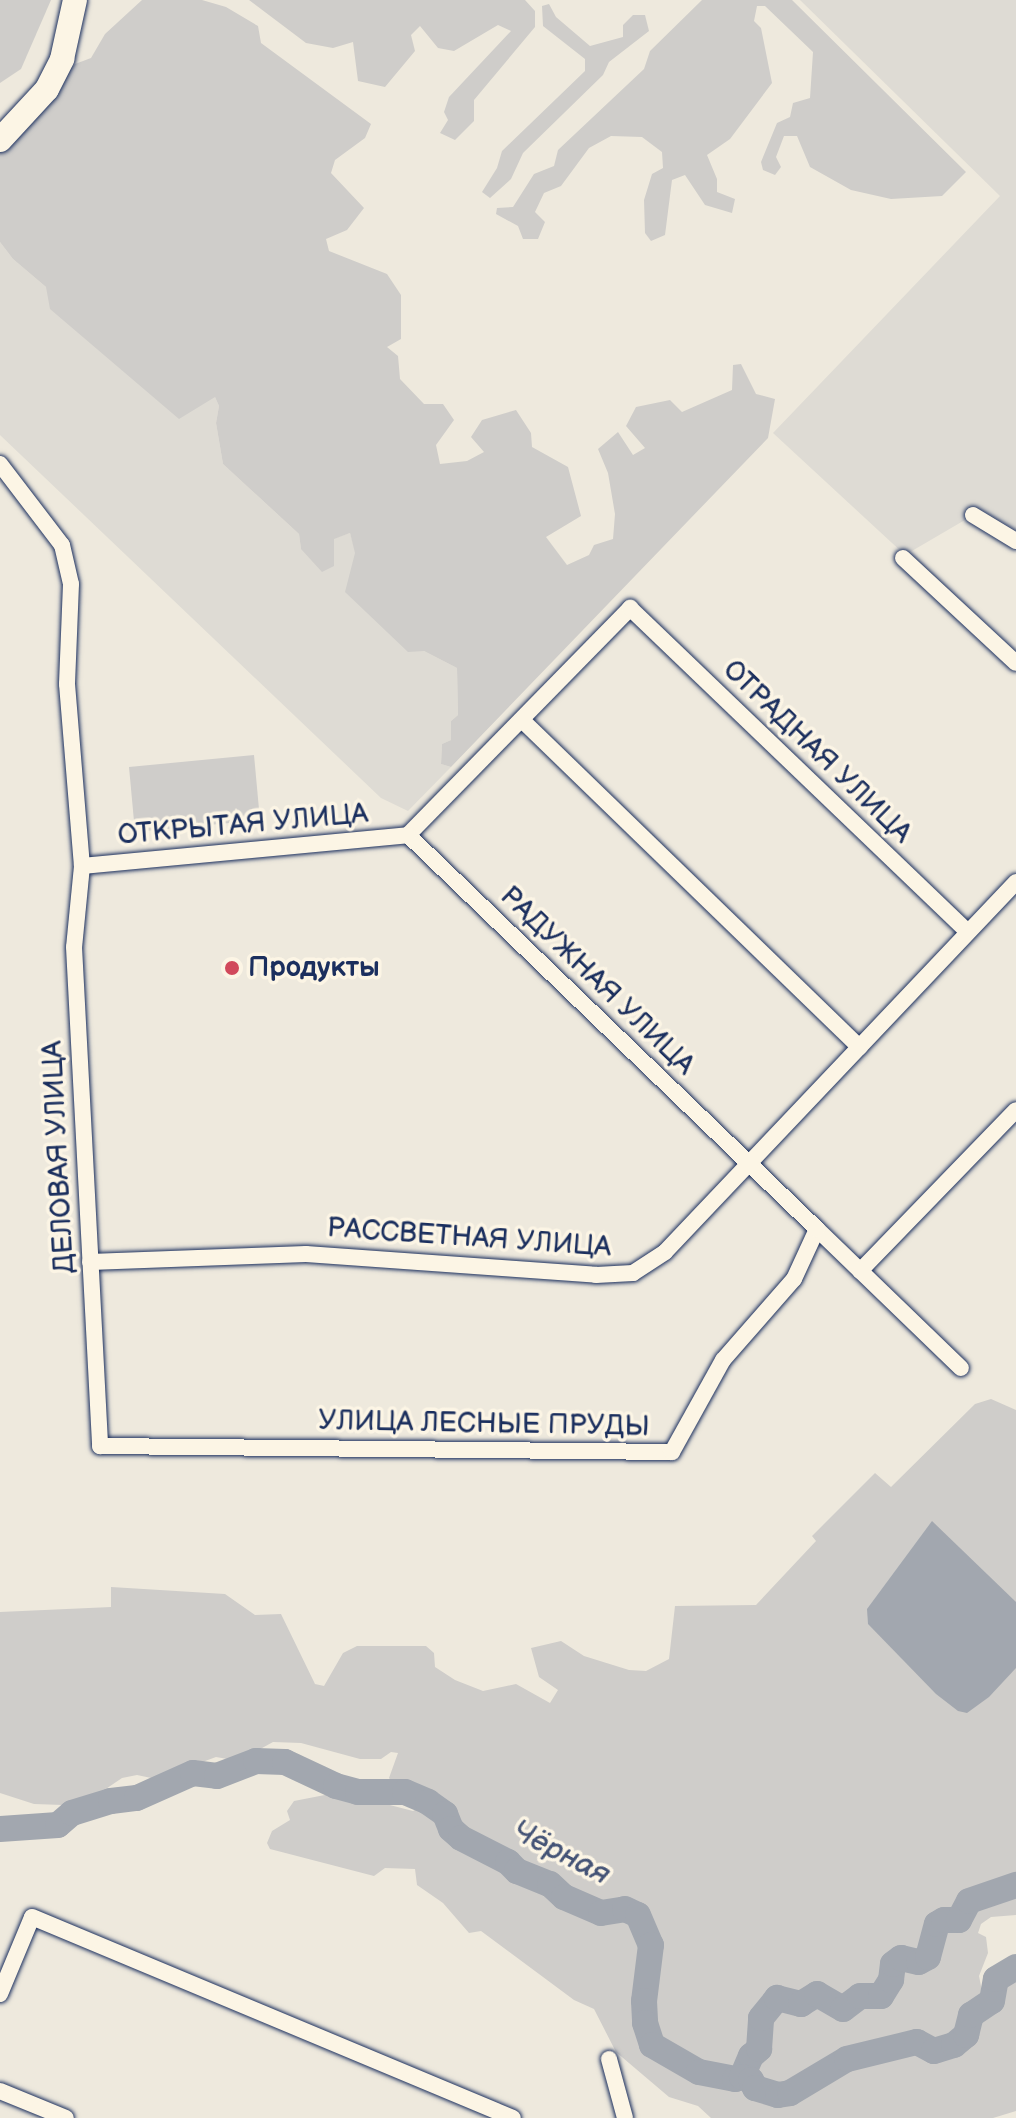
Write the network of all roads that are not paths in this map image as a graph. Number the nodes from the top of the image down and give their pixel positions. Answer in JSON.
{"nodes":[{"id":1,"x":75,"y":0,"type":"edge"},
{"id":2,"x":0,"y":140,"type":"edge"},
{"id":3,"x":0,"y":464,"type":"edge"},
{"id":4,"x":973,"y":515,"type":"dead end"},
{"id":5,"x":1016,"y":541,"type":"edge"},
{"id":6,"x":903,"y":558,"type":"dead end"},
{"id":7,"x":1016,"y":663,"type":"edge"},
{"id":8,"x":522,"y":720,"type":"junction"},
{"id":9,"x":408,"y":835,"type":"junction"},
{"id":10,"x":82,"y":866,"type":"junction"},
{"id":11,"x":1016,"y":882,"type":"edge"},
{"id":12,"x":968,"y":932,"type":"junction"},
{"id":13,"x":860,"y":1047,"type":"junction"},
{"id":14,"x":1016,"y":1110,"type":"edge"},
{"id":15,"x":749,"y":1164,"type":"junction"},
{"id":16,"x":817,"y":1229,"type":"junction"},
{"id":17,"x":90,"y":1262,"type":"junction"},
{"id":18,"x":860,"y":1271,"type":"junction"},
{"id":19,"x":961,"y":1368,"type":"dead end"},
{"id":20,"x":100,"y":1446,"type":"joint"},
{"id":21,"x":0,"y":1994,"type":"edge"},
{"id":22,"x":609,"y":2059,"type":"dead end"},
{"id":23,"x":0,"y":2091,"type":"edge"},
{"id":24,"x":66,"y":2118,"type":"edge"},
{"id":25,"x":513,"y":2118,"type":"edge"},
{"id":26,"x":625,"y":2118,"type":"edge"}],
"edges":[{"from":1,"to":2,"type":"street"},
{"from":3,"to":10,"type":"street","name":"ДЕЛОВАЯ УЛИЦА"},
{"from":4,"to":5,"type":"street"},
{"from":6,"to":7,"type":"street"},
{"from":8,"to":9,"type":"street"},
{"from":8,"to":12,"type":"street","name":"ОТРАДНАЯ УЛИЦА"},
{"from":8,"to":13,"type":"street"},
{"from":9,"to":10,"type":"street","name":"ОТКРЫТАЯ УЛИЦА"},
{"from":9,"to":15,"type":"street","name":"РАДУЖНАЯ УЛИЦА"},
{"from":10,"to":17,"type":"street","name":"ДЕЛОВАЯ УЛИЦА"},
{"from":11,"to":12,"type":"street","name":"РАССВЕТНАЯ УЛИЦА"},
{"from":12,"to":13,"type":"street","name":"РАССВЕТНАЯ УЛИЦА"},
{"from":13,"to":15,"type":"street","name":"РАССВЕТНАЯ УЛИЦА"},
{"from":14,"to":18,"type":"street"},
{"from":15,"to":16,"type":"street","name":"РАДУЖНАЯ УЛИЦА"},
{"from":15,"to":17,"type":"street","name":"РАССВЕТНАЯ УЛИЦА"},
{"from":16,"to":18,"type":"street"},
{"from":16,"to":20,"type":"street","name":"УЛИЦА ЛЕСНЫЕ ПРУДЫ"},
{"from":17,"to":20,"type":"street","name":"ДЕЛОВАЯ УЛИЦА"},
{"from":18,"to":19,"type":"street"},
{"from":21,"to":25,"type":"street"},
{"from":22,"to":26,"type":"street"},
{"from":23,"to":24,"type":"street"}]}
